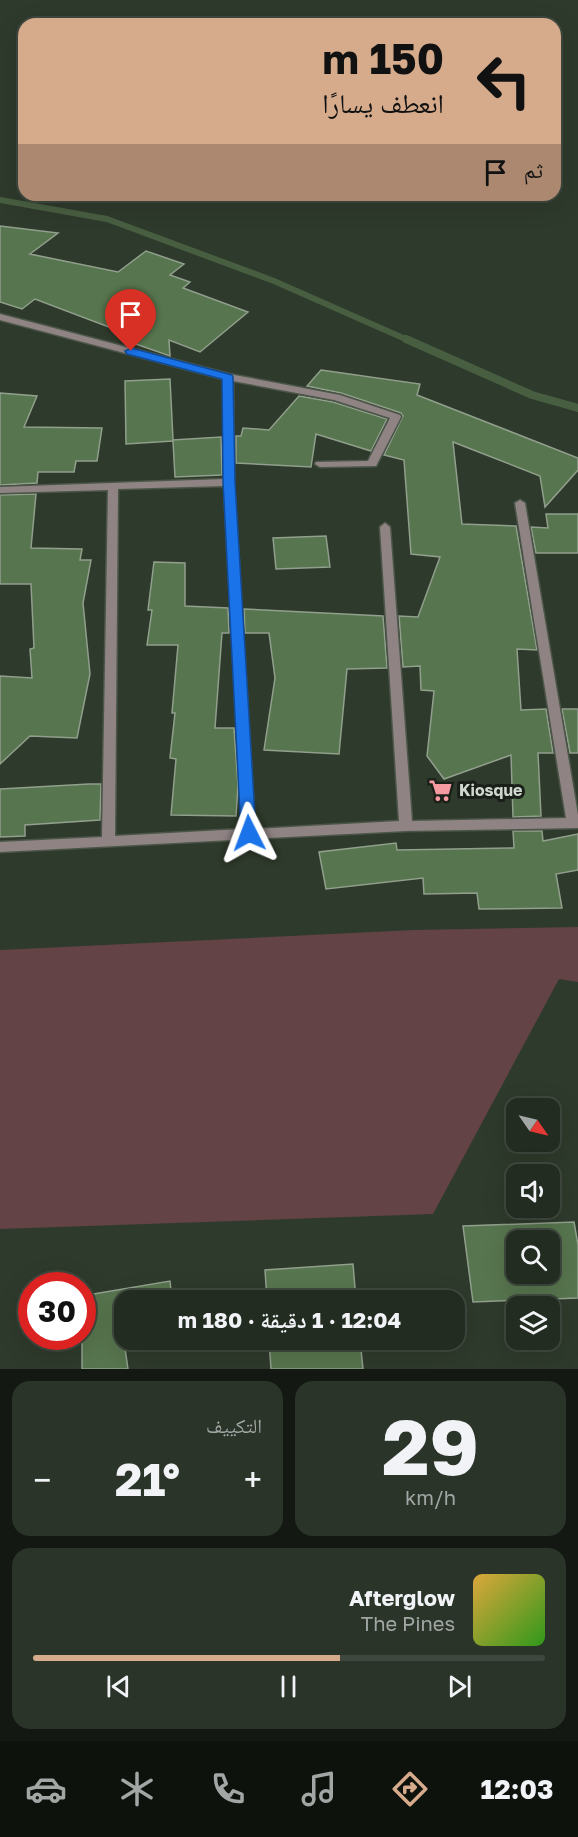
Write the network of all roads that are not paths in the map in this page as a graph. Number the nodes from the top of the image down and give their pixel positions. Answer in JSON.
{"nodes":[{"id":1,"x":0,"y":316,"type":"edge"},
{"id":2,"x":228,"y":377,"type":"junction"},
{"id":3,"x":320,"y":464,"type":"dead end"},
{"id":4,"x":229,"y":482,"type":"junction"},
{"id":5,"x":113,"y":486,"type":"junction"},
{"id":6,"x":0,"y":490,"type":"edge"},
{"id":7,"x":520,"y":503,"type":"dead end"},
{"id":8,"x":385,"y":527,"type":"dead end"},
{"id":9,"x":576,"y":823,"type":"edge"},
{"id":10,"x":406,"y":826,"type":"junction"},
{"id":11,"x":249,"y":833,"type":"junction"},
{"id":12,"x":108,"y":842,"type":"junction"},
{"id":13,"x":0,"y":847,"type":"edge"}],
"edges":[{"from":1,"to":2,"type":"street"},
{"from":2,"to":3,"type":"street"},
{"from":2,"to":4,"type":"street"},
{"from":4,"to":5,"type":"street"},
{"from":4,"to":11,"type":"street"},
{"from":5,"to":6,"type":"street"},
{"from":5,"to":12,"type":"street"},
{"from":7,"to":9,"type":"street"},
{"from":8,"to":10,"type":"street"},
{"from":9,"to":10,"type":"street"},
{"from":10,"to":11,"type":"street"},
{"from":11,"to":12,"type":"street"},
{"from":12,"to":13,"type":"street"}]}
